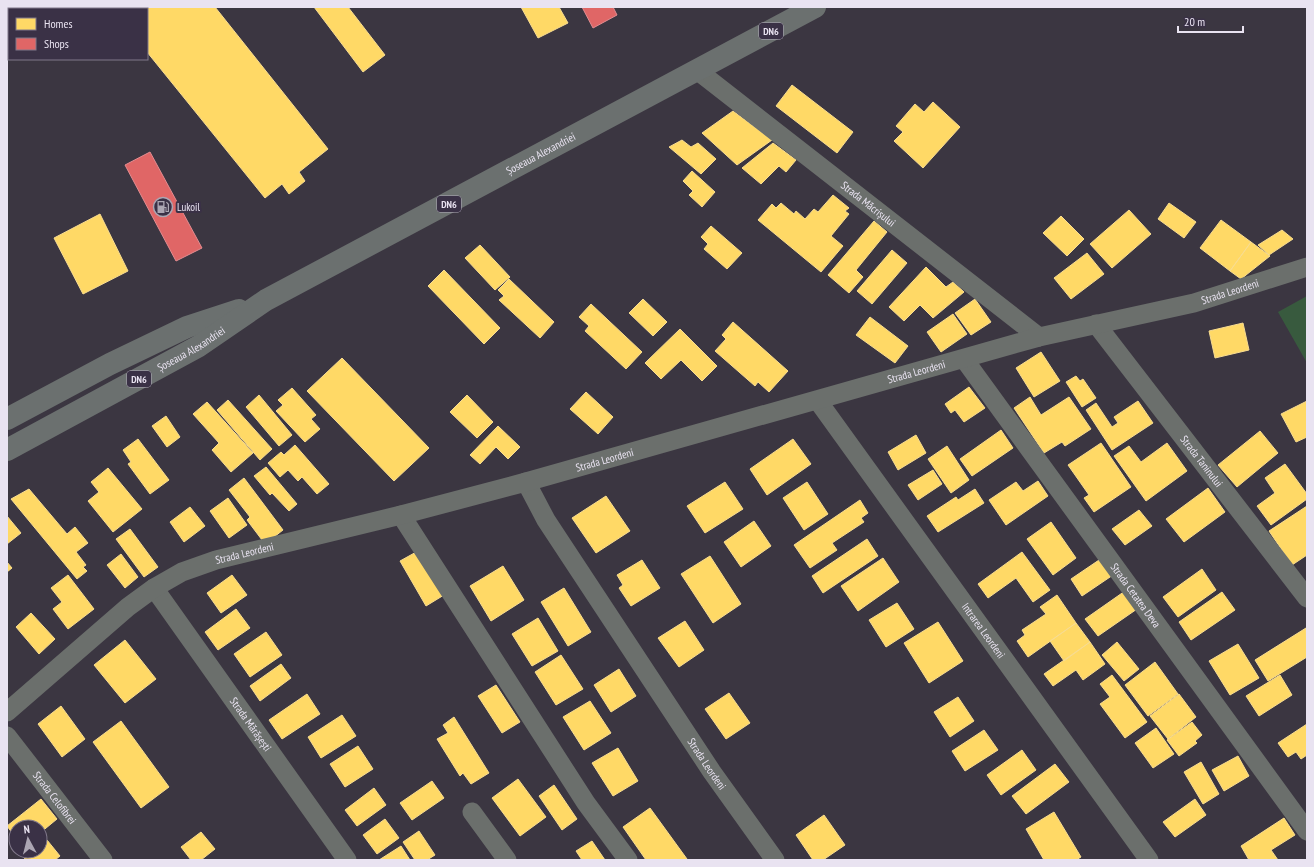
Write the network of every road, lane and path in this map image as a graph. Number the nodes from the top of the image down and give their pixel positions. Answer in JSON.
{"nodes":[{"id":1,"x":815,"y":7,"type":"edge"},
{"id":2,"x":698,"y":71,"type":"junction"},
{"id":3,"x":1307,"y":267,"type":"edge"},
{"id":4,"x":266,"y":300,"type":"junction"},
{"id":5,"x":1096,"y":324,"type":"junction"},
{"id":6,"x":1039,"y":337,"type":"junction"},
{"id":7,"x":964,"y":359,"type":"junction"},
{"id":8,"x":818,"y":401,"type":"junction"},
{"id":9,"x":7,"y":419,"type":"edge"},
{"id":10,"x":7,"y":450,"type":"edge"},
{"id":11,"x":526,"y":482,"type":"junction"},
{"id":12,"x":401,"y":515,"type":"junction"},
{"id":13,"x":154,"y":588,"type":"junction"},
{"id":14,"x":1307,"y":598,"type":"edge"},
{"id":15,"x":7,"y":712,"type":"edge"},
{"id":16,"x":7,"y":736,"type":"edge"},
{"id":17,"x":472,"y":812,"type":"dead end"},
{"id":18,"x":1307,"y":831,"type":"edge"},
{"id":19,"x":103,"y":860,"type":"edge"},
{"id":20,"x":347,"y":860,"type":"edge"},
{"id":21,"x":507,"y":860,"type":"edge"},
{"id":22,"x":628,"y":860,"type":"edge"},
{"id":23,"x":775,"y":860,"type":"edge"},
{"id":24,"x":1148,"y":860,"type":"edge"}],
"edges":[{"from":1,"to":2,"type":"main road","name":"Șoseaua Alexandriei","number":"DN6"},
{"from":2,"to":4,"type":"main road","name":"Șoseaua Alexandriei","number":"DN6"},
{"from":2,"to":6,"type":"street","name":"Strada Măcrișului"},
{"from":3,"to":5,"type":"street","name":"Strada Leordeni"},
{"from":4,"to":9,"type":"main road","name":"Șoseaua Alexandriei","number":"DN6"},
{"from":4,"to":10,"type":"main road","name":"Șoseaua Alexandriei","number":"DN6"},
{"from":5,"to":6,"type":"street","name":"Strada Leordeni"},
{"from":5,"to":14,"type":"street","name":"Strada Taninului"},
{"from":6,"to":7,"type":"street","name":"Strada Leordeni"},
{"from":7,"to":8,"type":"street","name":"Strada Leordeni"},
{"from":7,"to":18,"type":"street","name":"Strada Cetatea Deva"},
{"from":8,"to":11,"type":"street","name":"Strada Leordeni"},
{"from":8,"to":24,"type":"street","name":"Intrarea Leordeni"},
{"from":11,"to":12,"type":"street","name":"Strada Leordeni"},
{"from":11,"to":23,"type":"street","name":"Strada Leordeni"},
{"from":12,"to":13,"type":"street","name":"Strada Leordeni"},
{"from":12,"to":22,"type":"street"},
{"from":13,"to":15,"type":"street","name":"Strada Leordeni"},
{"from":13,"to":20,"type":"street","name":"Strada Mărășești"},
{"from":16,"to":19,"type":"street","name":"Strada Celofibrei"},
{"from":17,"to":21,"type":"street"}]}
